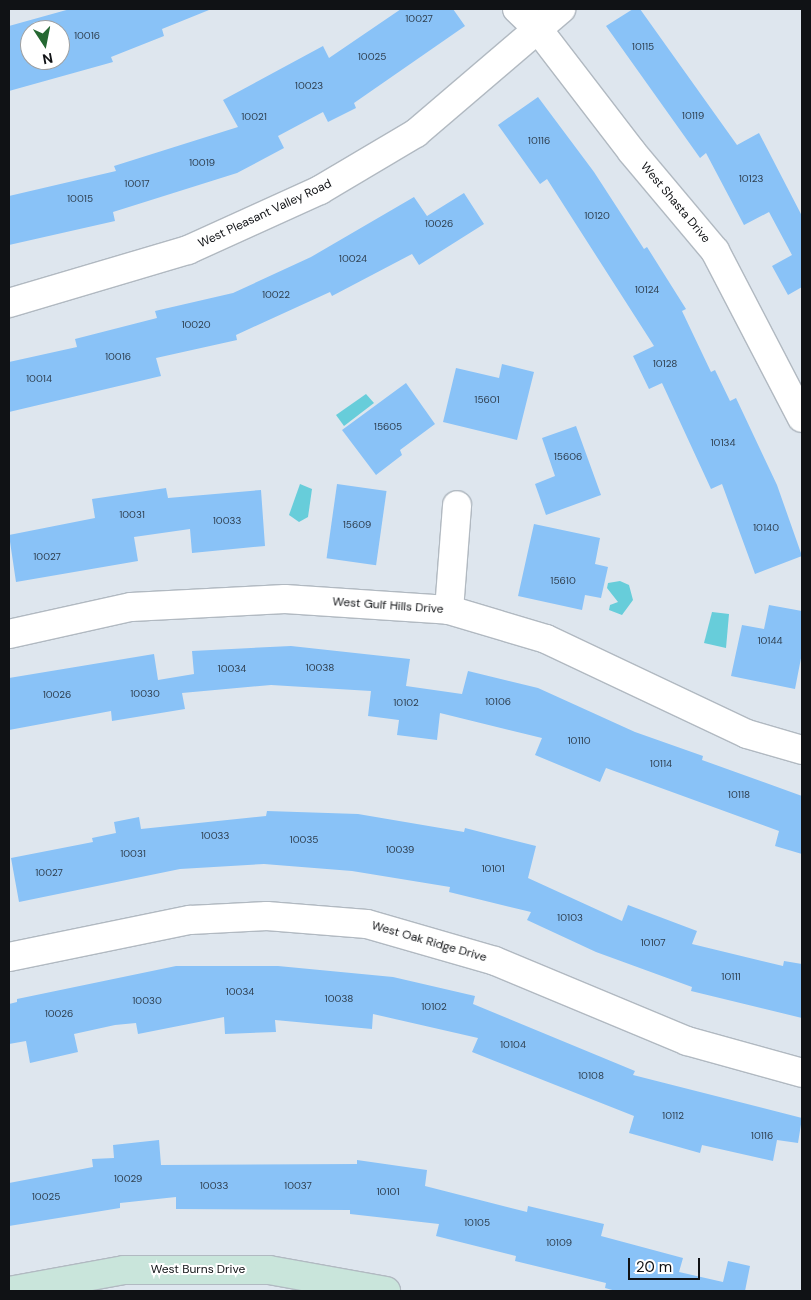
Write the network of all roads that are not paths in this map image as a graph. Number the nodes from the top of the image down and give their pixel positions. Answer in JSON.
{"nodes":[{"id":1,"x":517,"y":9,"type":"edge"},
{"id":2,"x":561,"y":9,"type":"edge"},
{"id":3,"x":537,"y":28,"type":"junction"},
{"id":4,"x":9,"y":303,"type":"edge"},
{"id":5,"x":802,"y":418,"type":"edge"},
{"id":6,"x":457,"y":505,"type":"dead end"},
{"id":7,"x":449,"y":610,"type":"junction"},
{"id":8,"x":9,"y":634,"type":"edge"},
{"id":9,"x":802,"y":750,"type":"edge"},
{"id":10,"x":9,"y":957,"type":"edge"},
{"id":11,"x":802,"y":1073,"type":"edge"},
{"id":12,"x":9,"y":1291,"type":"edge"},
{"id":13,"x":386,"y":1291,"type":"edge"}],
"edges":[{"from":1,"to":3,"type":"street","name":"West Shasta Drive"},
{"from":2,"to":3,"type":"street","name":"West Pleasant Valley Road"},
{"from":3,"to":4,"type":"street","name":"West Pleasant Valley Road"},
{"from":3,"to":5,"type":"street","name":"West Shasta Drive"},
{"from":6,"to":7,"type":"street"},
{"from":7,"to":8,"type":"street","name":"West Gulf Hills Drive"},
{"from":7,"to":9,"type":"street","name":"West Gulf Hills Drive"},
{"from":10,"to":11,"type":"street","name":"West Oak Ridge Drive"},
{"from":12,"to":13,"type":"street","name":"West Burns Drive"}]}
